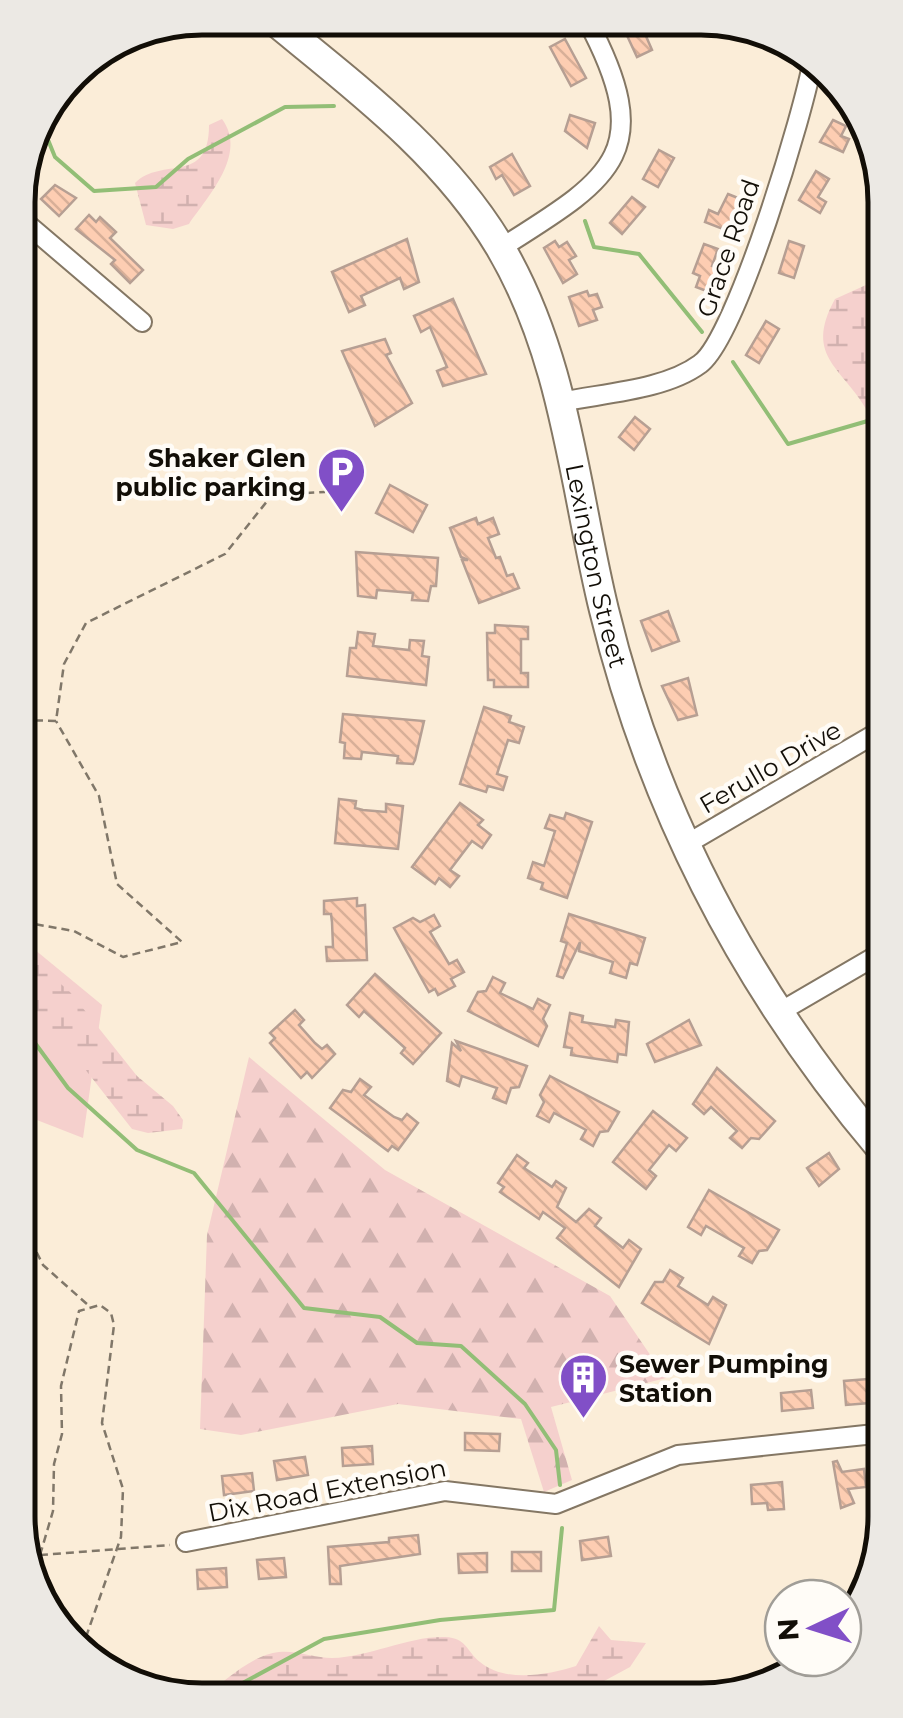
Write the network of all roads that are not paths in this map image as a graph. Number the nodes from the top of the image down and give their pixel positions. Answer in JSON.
{"nodes":[{"id":1,"x":292,"y":35,"type":"edge"},
{"id":2,"x":594,"y":35,"type":"edge"},
{"id":3,"x":808,"y":74,"type":"edge"},
{"id":4,"x":35,"y":231,"type":"edge"},
{"id":5,"x":500,"y":248,"type":"junction"},
{"id":6,"x":142,"y":322,"type":"dead end"},
{"id":7,"x":561,"y":402,"type":"junction"},
{"id":8,"x":868,"y":738,"type":"edge"},
{"id":9,"x":685,"y":845,"type":"junction"},
{"id":10,"x":868,"y":961,"type":"edge"},
{"id":11,"x":778,"y":1013,"type":"junction"},
{"id":12,"x":868,"y":1132,"type":"edge"},
{"id":13,"x":868,"y":1435,"type":"edge"},
{"id":14,"x":186,"y":1542,"type":"road end"}],
"edges":[{"from":1,"to":5,"type":"main road","name":"Lexington Street"},
{"from":2,"to":5,"type":"street"},
{"from":3,"to":7,"type":"street","name":"Grace Road"},
{"from":4,"to":6,"type":"street"},
{"from":5,"to":7,"type":"main road","name":"Lexington Street"},
{"from":7,"to":9,"type":"main road","name":"Lexington Street"},
{"from":8,"to":9,"type":"street","name":"Ferullo Drive"},
{"from":9,"to":11,"type":"main road","name":"Lexington Street"},
{"from":10,"to":11,"type":"street"},
{"from":11,"to":12,"type":"main road","name":"Lexington Street"},
{"from":13,"to":14,"type":"street","name":"Dix Road Extension"}]}
